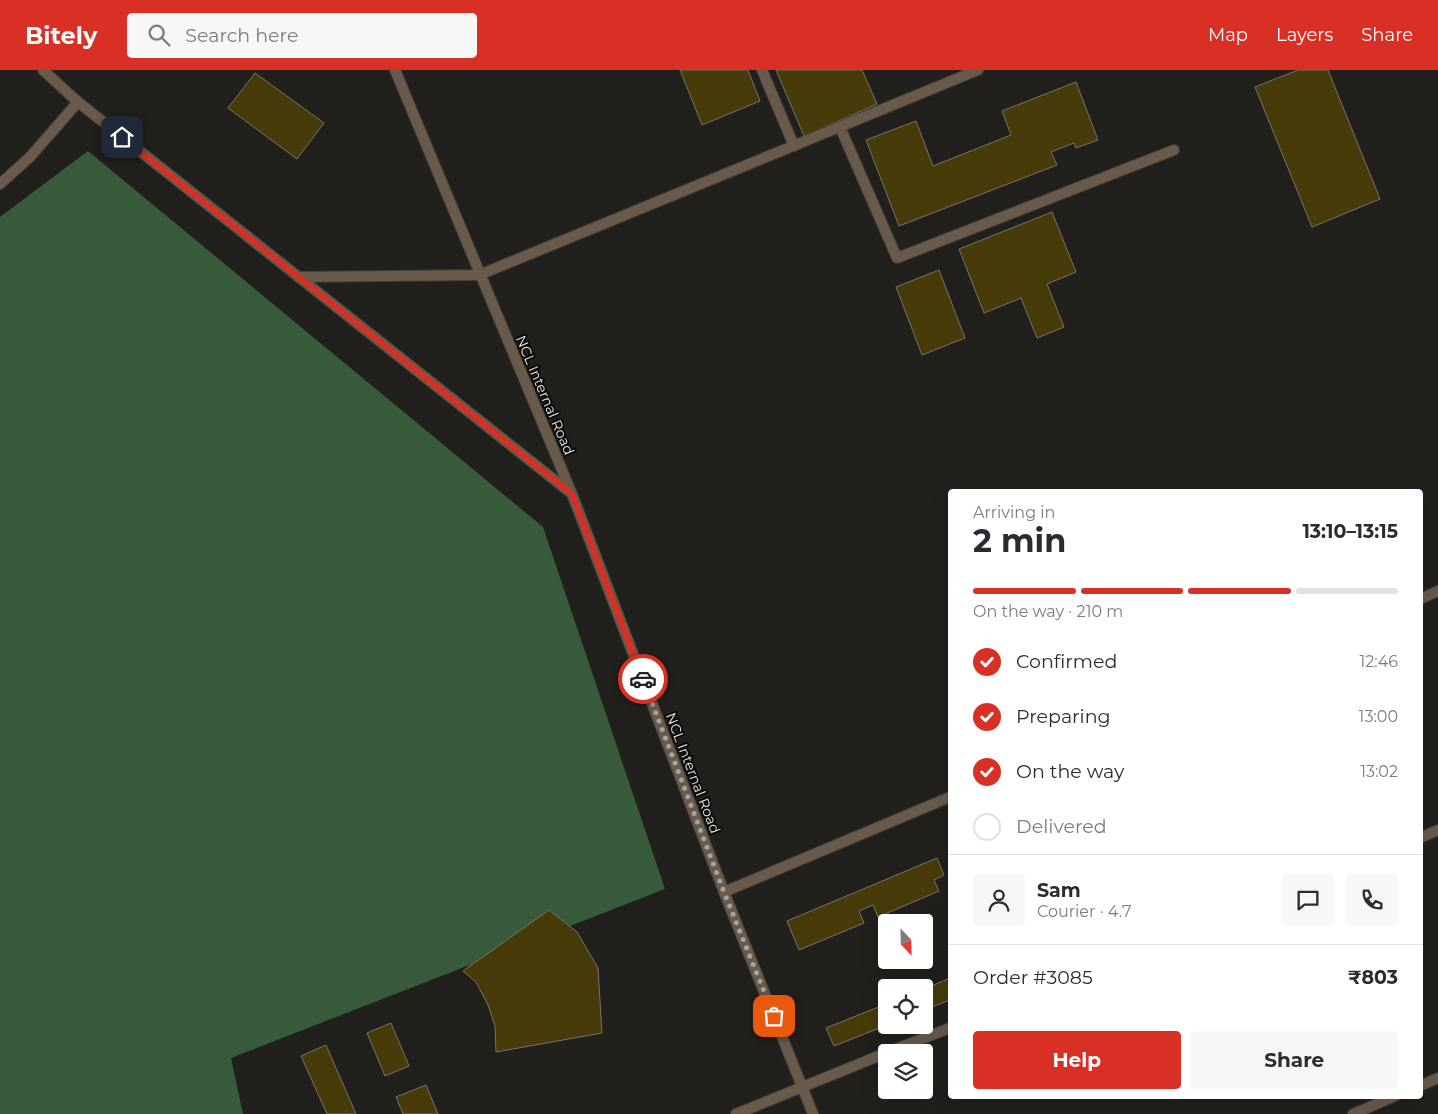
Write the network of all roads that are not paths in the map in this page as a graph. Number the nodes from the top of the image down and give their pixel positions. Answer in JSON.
{"nodes":[{"id":1,"x":43,"y":70,"type":"edge"},
{"id":2,"x":395,"y":70,"type":"edge"},
{"id":3,"x":762,"y":70,"type":"edge"},
{"id":4,"x":978,"y":70,"type":"edge"},
{"id":5,"x":78,"y":102,"type":"junction"},
{"id":6,"x":840,"y":127,"type":"junction"},
{"id":7,"x":794,"y":146,"type":"junction"},
{"id":8,"x":1174,"y":150,"type":"dead end"},
{"id":9,"x":0,"y":184,"type":"edge"},
{"id":10,"x":479,"y":275,"type":"junction"},
{"id":11,"x":298,"y":277,"type":"junction"},
{"id":12,"x":572,"y":494,"type":"junction"},
{"id":13,"x":1438,"y":591,"type":"edge"},
{"id":14,"x":1423,"y":598,"type":"edge"},
{"id":15,"x":948,"y":798,"type":"edge"},
{"id":16,"x":1438,"y":830,"type":"edge"},
{"id":17,"x":1423,"y":837,"type":"edge"},
{"id":18,"x":724,"y":892,"type":"junction"},
{"id":19,"x":948,"y":1029,"type":"edge"},
{"id":20,"x":910,"y":1044,"type":"edge"},
{"id":21,"x":878,"y":1057,"type":"edge"},
{"id":22,"x":1438,"y":1078,"type":"edge"},
{"id":23,"x":1423,"y":1085,"type":"edge"},
{"id":24,"x":802,"y":1087,"type":"junction"},
{"id":25,"x":1388,"y":1099,"type":"edge"},
{"id":26,"x":736,"y":1114,"type":"edge"},
{"id":27,"x":813,"y":1114,"type":"edge"},
{"id":28,"x":1353,"y":1114,"type":"edge"}],
"edges":[{"from":1,"to":5,"type":"lane"},
{"from":2,"to":10,"type":"lane","name":"NCL Internal Road"},
{"from":3,"to":7,"type":"lane"},
{"from":4,"to":6,"type":"lane"},
{"from":5,"to":9,"type":"lane"},
{"from":5,"to":11,"type":"lane"},
{"from":6,"to":7,"type":"lane"},
{"from":6,"to":8,"type":"lane"},
{"from":7,"to":10,"type":"lane"},
{"from":10,"to":11,"type":"lane"},
{"from":10,"to":12,"type":"lane","name":"NCL Internal Road"},
{"from":11,"to":12,"type":"lane"},
{"from":12,"to":18,"type":"lane","name":"NCL Internal Road"},
{"from":13,"to":14,"type":"lane"},
{"from":15,"to":18,"type":"lane"},
{"from":16,"to":17,"type":"lane"},
{"from":18,"to":24,"type":"lane","name":"NCL Internal Road"},
{"from":19,"to":20,"type":"lane"},
{"from":21,"to":24,"type":"lane"},
{"from":22,"to":23,"type":"lane"},
{"from":24,"to":26,"type":"lane"},
{"from":24,"to":27,"type":"lane","name":"NCL Internal Road"},
{"from":25,"to":28,"type":"lane"}]}
